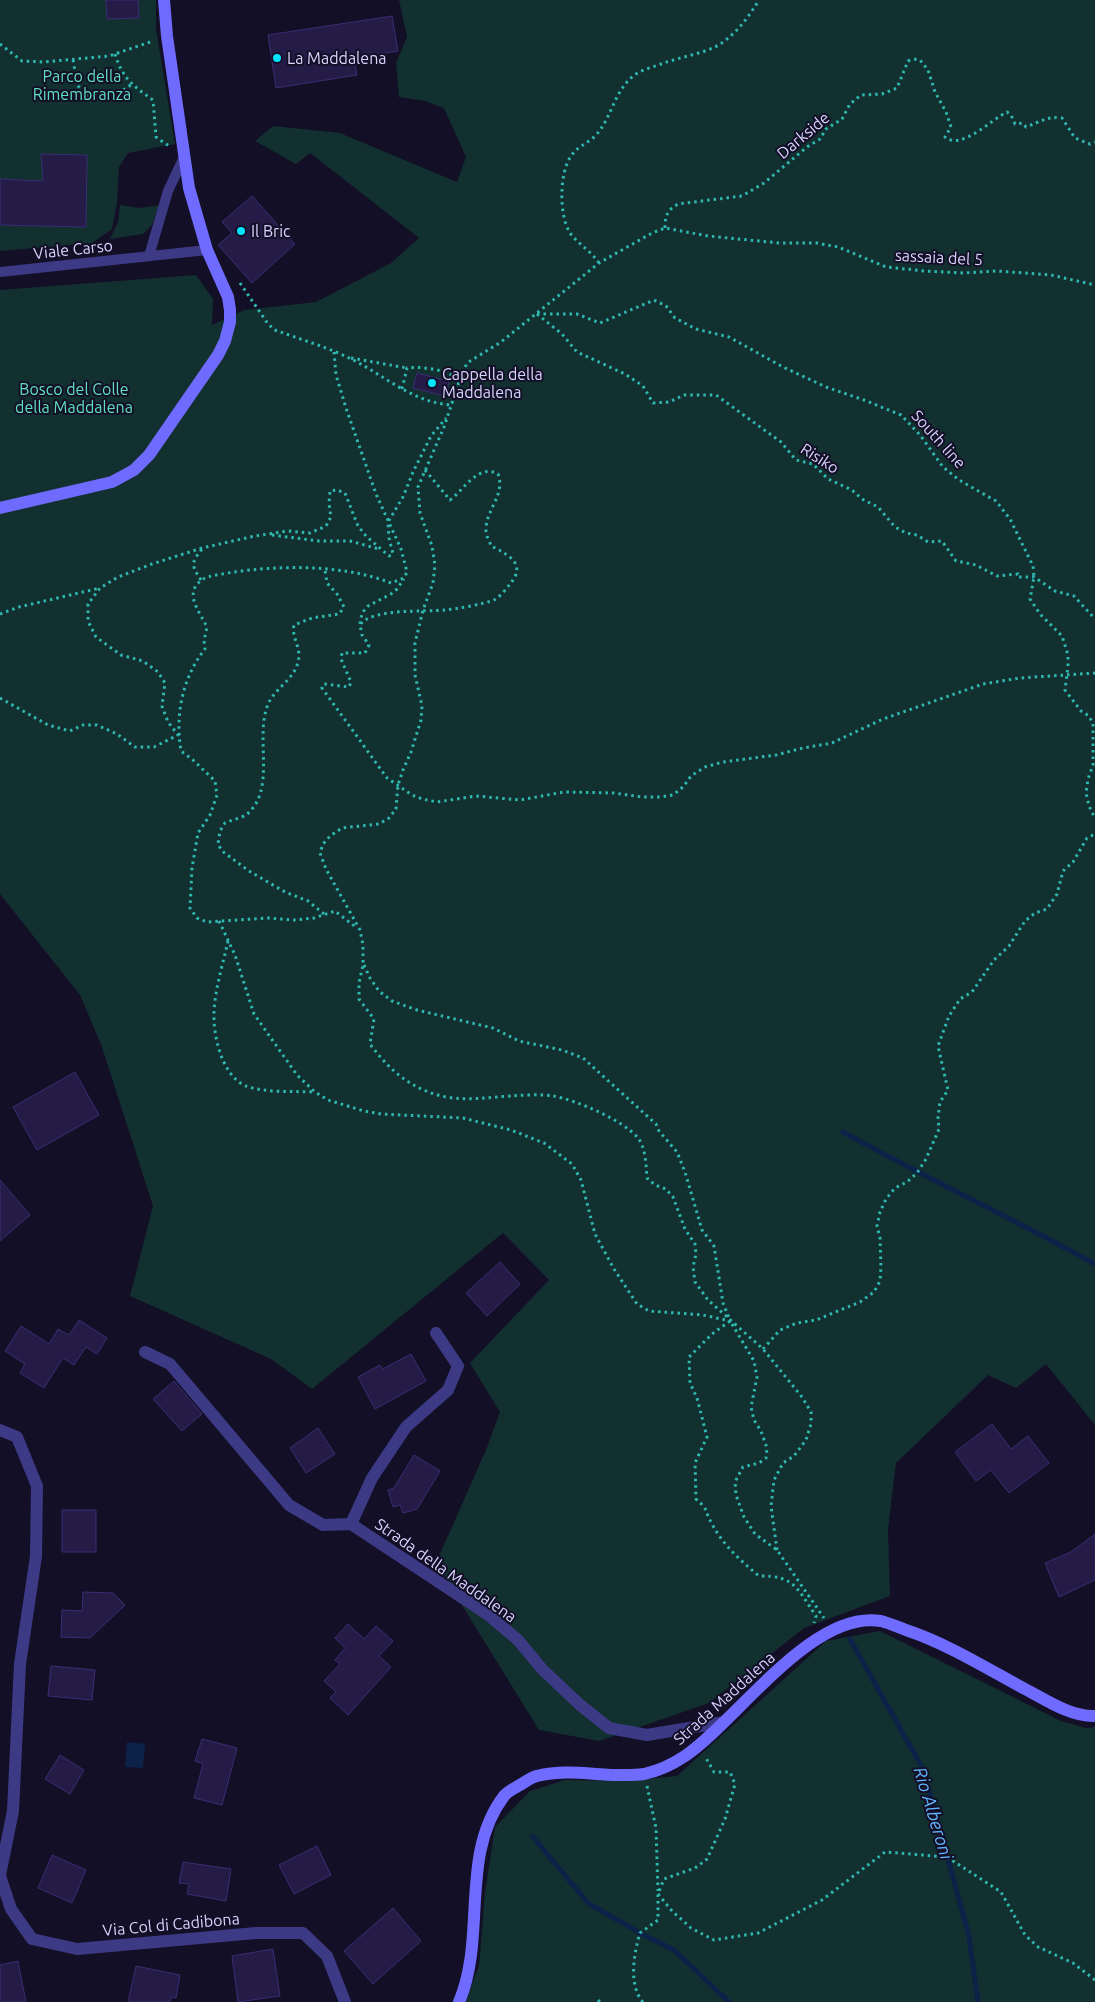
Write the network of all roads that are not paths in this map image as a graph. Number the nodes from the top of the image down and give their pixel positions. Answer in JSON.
{"nodes":[{"id":1,"x":164,"y":0,"type":"edge"},
{"id":2,"x":184,"y":158,"type":"junction"},
{"id":3,"x":207,"y":250,"type":"junction"},
{"id":4,"x":149,"y":256,"type":"junction"},
{"id":5,"x":0,"y":272,"type":"edge"},
{"id":6,"x":0,"y":508,"type":"edge"},
{"id":7,"x":436,"y":1333,"type":"dead end"},
{"id":8,"x":144,"y":1352,"type":"dead end"},
{"id":9,"x":0,"y":1430,"type":"edge"},
{"id":10,"x":351,"y":1524,"type":"junction"},
{"id":11,"x":1095,"y":1716,"type":"edge"},
{"id":12,"x":724,"y":1722,"type":"junction"},
{"id":13,"x":0,"y":1875,"type":"edge"},
{"id":14,"x":345,"y":2002,"type":"edge"},
{"id":15,"x":459,"y":2002,"type":"edge"}],
"edges":[{"from":1,"to":2,"type":"street"},
{"from":2,"to":3,"type":"street"},
{"from":2,"to":4,"type":"lane"},
{"from":3,"to":4,"type":"lane","name":"Viale Carso"},
{"from":3,"to":6,"type":"street"},
{"from":4,"to":5,"type":"lane","name":"Viale Carso"},
{"from":7,"to":10,"type":"street","name":"Strada della Maddalena"},
{"from":8,"to":10,"type":"street","name":"Strada della Maddalena"},
{"from":9,"to":13,"type":"street","name":"Via Col di Cadibona"},
{"from":10,"to":12,"type":"street","name":"Strada della Maddalena"},
{"from":11,"to":12,"type":"street","name":"Strada Maddalena"},
{"from":12,"to":15,"type":"street","name":"Strada Maddalena"},
{"from":13,"to":14,"type":"street","name":"Via Col di Cadibona"}]}
